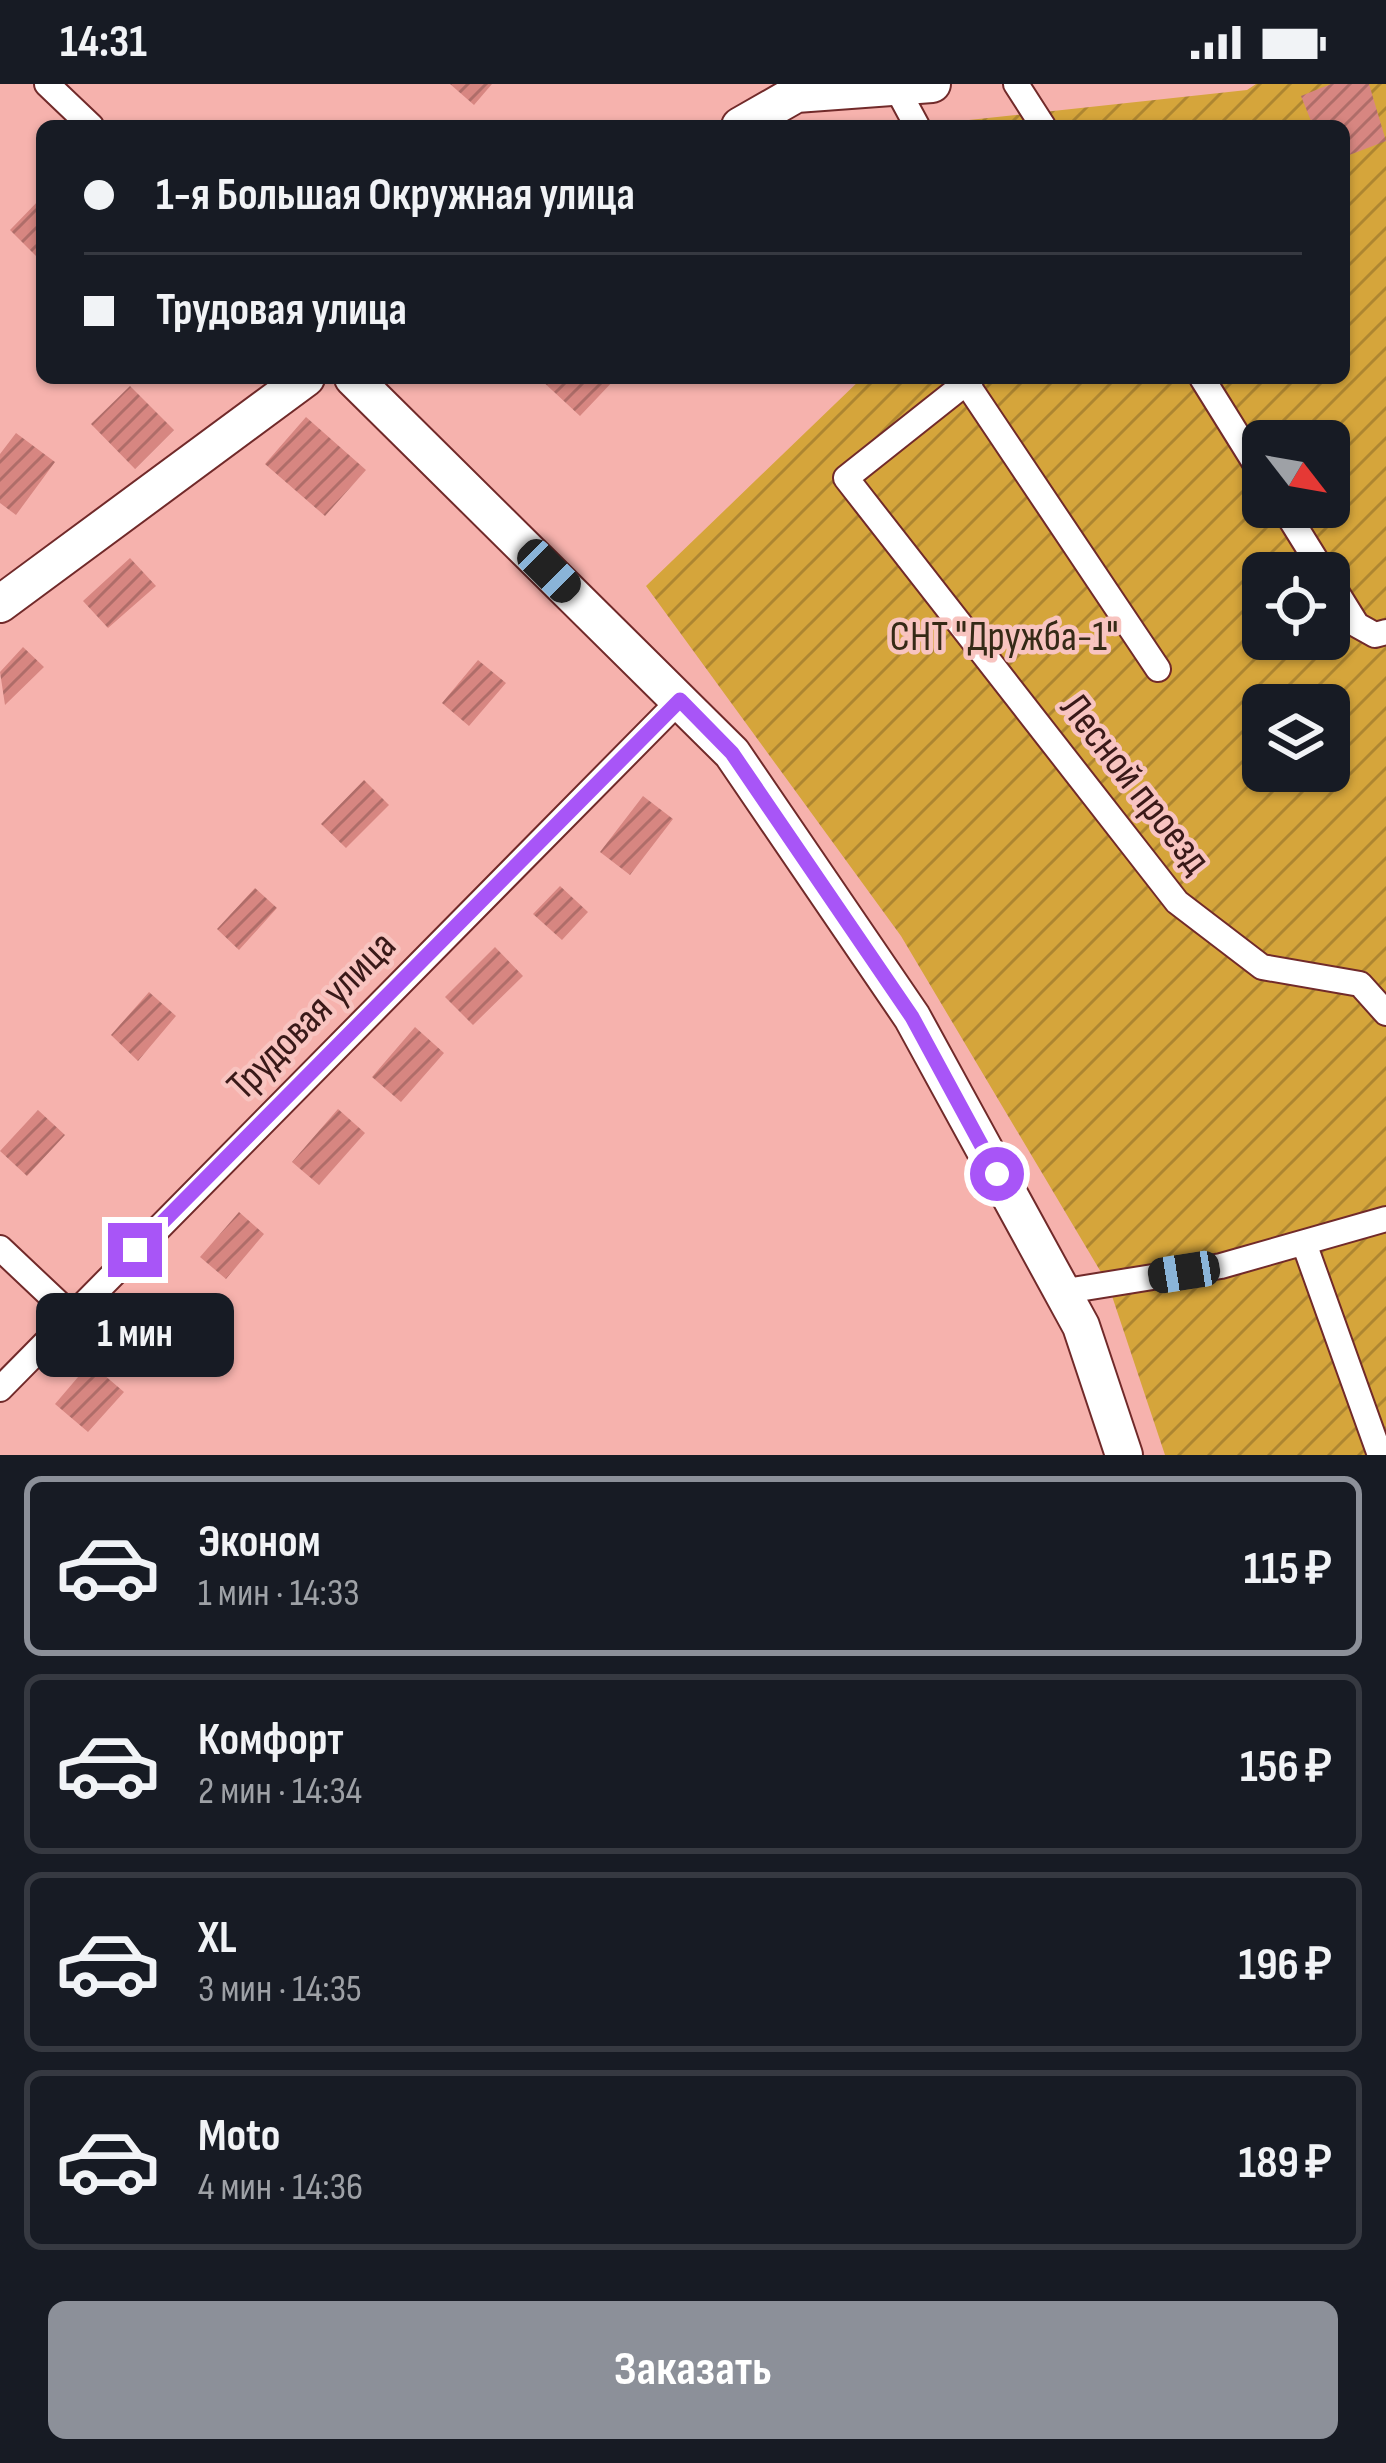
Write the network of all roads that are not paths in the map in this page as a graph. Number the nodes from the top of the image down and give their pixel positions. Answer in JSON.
{"nodes":[{"id":1,"x":47,"y":84,"type":"edge"},
{"id":2,"x":1016,"y":84,"type":"edge"},
{"id":3,"x":914,"y":85,"type":"edge"},
{"id":4,"x":85,"y":120,"type":"edge"},
{"id":5,"x":750,"y":120,"type":"edge"},
{"id":6,"x":917,"y":120,"type":"edge"},
{"id":7,"x":1039,"y":120,"type":"edge"},
{"id":8,"x":298,"y":384,"type":"edge"},
{"id":9,"x":359,"y":384,"type":"edge"},
{"id":10,"x":965,"y":384,"type":"edge"},
{"id":11,"x":971,"y":384,"type":"edge"},
{"id":12,"x":1206,"y":384,"type":"edge"},
{"id":13,"x":1242,"y":442,"type":"edge"},
{"id":14,"x":3,"y":597,"type":"edge"},
{"id":15,"x":1350,"y":614,"type":"edge"},
{"id":16,"x":1386,"y":632,"type":"edge"},
{"id":17,"x":1159,"y":669,"type":"dead end"},
{"id":18,"x":680,"y":700,"type":"junction"},
{"id":19,"x":1386,"y":1012,"type":"edge"},
{"id":20,"x":1386,"y":1219,"type":"edge"},
{"id":21,"x":1304,"y":1243,"type":"junction"},
{"id":22,"x":0,"y":1248,"type":"edge"},
{"id":23,"x":1060,"y":1292,"type":"junction"},
{"id":24,"x":71,"y":1315,"type":"junction"},
{"id":25,"x":0,"y":1389,"type":"edge"},
{"id":26,"x":1124,"y":1455,"type":"edge"},
{"id":27,"x":1380,"y":1455,"type":"edge"}],
"edges":[{"from":1,"to":4,"type":"street"},
{"from":2,"to":7,"type":"street"},
{"from":3,"to":5,"type":"street"},
{"from":3,"to":6,"type":"street"},
{"from":8,"to":14,"type":"street"},
{"from":9,"to":18,"type":"street"},
{"from":10,"to":19,"type":"street","name":"Лесной проезд"},
{"from":11,"to":17,"type":"street"},
{"from":12,"to":13,"type":"street"},
{"from":15,"to":16,"type":"street"},
{"from":18,"to":23,"type":"street"},
{"from":18,"to":24,"type":"street","name":"Трудовая улица"},
{"from":20,"to":21,"type":"street"},
{"from":21,"to":23,"type":"street"},
{"from":21,"to":27,"type":"street"},
{"from":22,"to":24,"type":"street"},
{"from":23,"to":26,"type":"street"},
{"from":24,"to":25,"type":"street","name":"Трудовая улица"}]}
